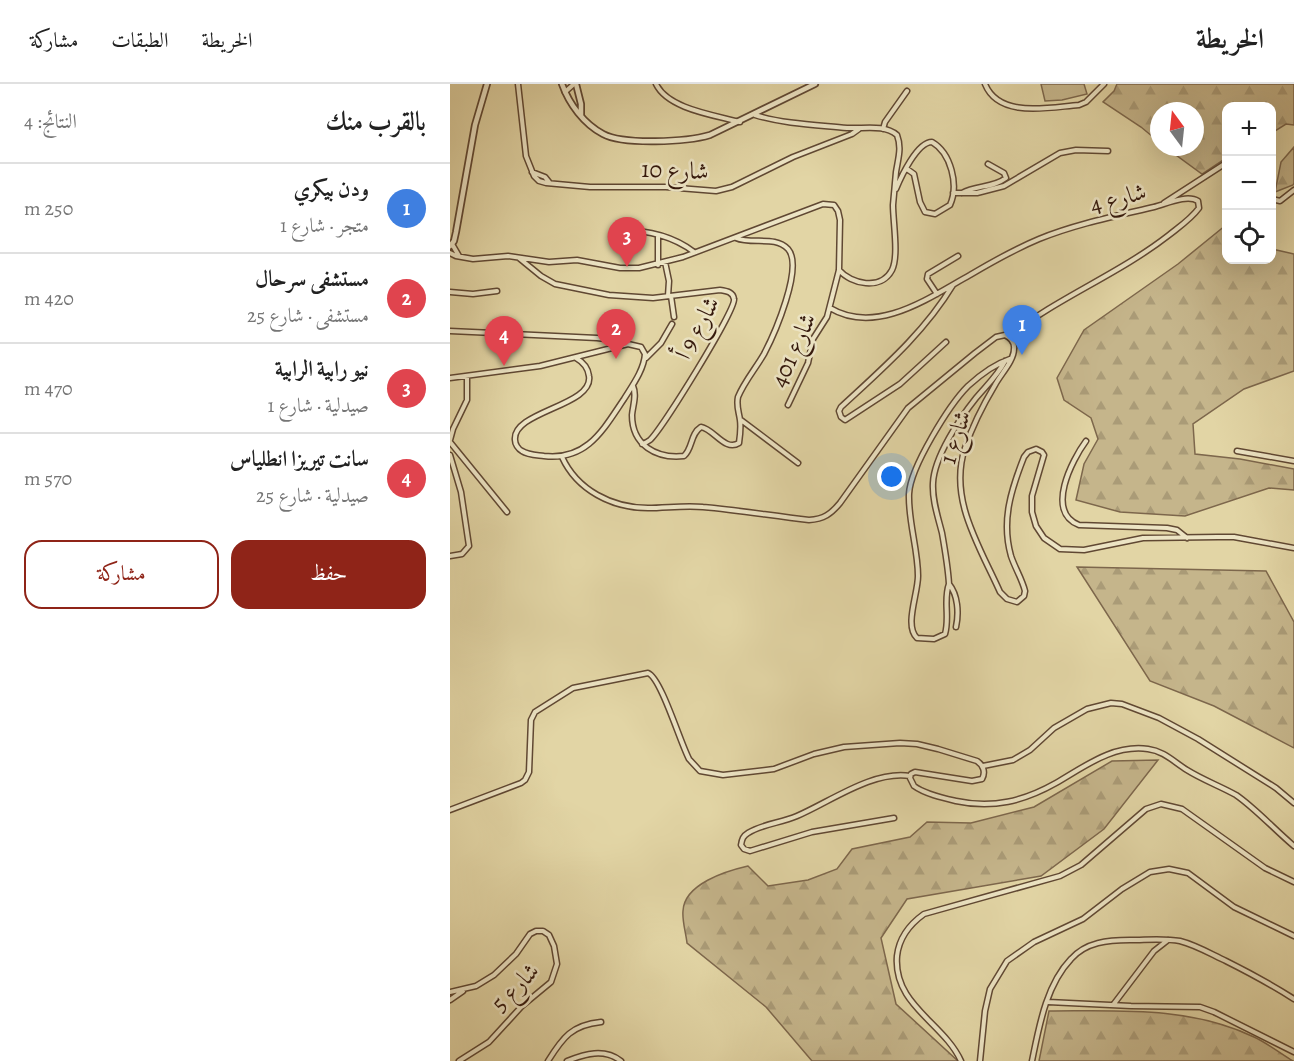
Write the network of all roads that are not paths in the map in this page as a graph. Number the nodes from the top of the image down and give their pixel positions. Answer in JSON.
{"nodes":[{"id":1,"x":487,"y":84,"type":"edge"},
{"id":2,"x":518,"y":84,"type":"edge"},
{"id":3,"x":562,"y":84,"type":"edge"},
{"id":4,"x":575,"y":84,"type":"edge"},
{"id":5,"x":656,"y":84,"type":"edge"},
{"id":6,"x":815,"y":84,"type":"edge"},
{"id":7,"x":985,"y":84,"type":"edge"},
{"id":8,"x":1104,"y":84,"type":"edge"},
{"id":9,"x":565,"y":92,"type":"junction"},
{"id":10,"x":907,"y":92,"type":"dead end"},
{"id":11,"x":581,"y":115,"type":"junction"},
{"id":12,"x":755,"y":115,"type":"junction"},
{"id":13,"x":740,"y":122,"type":"junction"},
{"id":14,"x":859,"y":129,"type":"junction"},
{"id":15,"x":883,"y":129,"type":"junction"},
{"id":16,"x":1108,"y":151,"type":"dead end"},
{"id":17,"x":988,"y":164,"type":"dead end"},
{"id":18,"x":1222,"y":166,"type":"edge"},
{"id":19,"x":906,"y":168,"type":"junction"},
{"id":20,"x":1294,"y":190,"type":"edge"},
{"id":21,"x":953,"y":193,"type":"junction"},
{"id":22,"x":962,"y":193,"type":"junction"},
{"id":23,"x":894,"y":194,"type":"junction"},
{"id":24,"x":1276,"y":200,"type":"edge"},
{"id":25,"x":1161,"y":205,"type":"junction"},
{"id":26,"x":620,"y":230,"type":"dead end"},
{"id":27,"x":658,"y":235,"type":"junction"},
{"id":28,"x":735,"y":238,"type":"junction"},
{"id":29,"x":451,"y":245,"type":"edge"},
{"id":30,"x":695,"y":252,"type":"junction"},
{"id":31,"x":450,"y":254,"type":"edge"},
{"id":32,"x":459,"y":256,"type":"junction"},
{"id":33,"x":958,"y":256,"type":"dead end"},
{"id":34,"x":518,"y":257,"type":"junction"},
{"id":35,"x":665,"y":262,"type":"junction"},
{"id":36,"x":658,"y":264,"type":"junction"},
{"id":37,"x":839,"y":270,"type":"junction"},
{"id":38,"x":953,"y":285,"type":"junction"},
{"id":39,"x":497,"y":291,"type":"dead end"},
{"id":40,"x":450,"y":292,"type":"edge"},
{"id":41,"x":937,"y":294,"type":"junction"},
{"id":42,"x":670,"y":296,"type":"junction"},
{"id":43,"x":830,"y":308,"type":"junction"},
{"id":44,"x":674,"y":317,"type":"dead end"},
{"id":45,"x":672,"y":324,"type":"dead end"},
{"id":46,"x":450,"y":331,"type":"edge"},
{"id":47,"x":1009,"y":336,"type":"junction"},
{"id":48,"x":946,"y":342,"type":"dead end"},
{"id":49,"x":624,"y":345,"type":"junction"},
{"id":50,"x":576,"y":358,"type":"junction"},
{"id":51,"x":645,"y":358,"type":"junction"},
{"id":52,"x":1008,"y":360,"type":"junction"},
{"id":53,"x":467,"y":376,"type":"junction"},
{"id":54,"x":450,"y":378,"type":"edge"},
{"id":55,"x":633,"y":386,"type":"junction"},
{"id":56,"x":788,"y":405,"type":"dead end"},
{"id":57,"x":740,"y":420,"type":"junction"},
{"id":58,"x":450,"y":441,"type":"edge"},
{"id":59,"x":1086,"y":441,"type":"dead end"},
{"id":60,"x":642,"y":444,"type":"junction"},
{"id":61,"x":1238,"y":451,"type":"dead end"},
{"id":62,"x":450,"y":455,"type":"edge"},
{"id":63,"x":562,"y":457,"type":"junction"},
{"id":64,"x":1294,"y":460,"type":"edge"},
{"id":65,"x":798,"y":463,"type":"dead end"},
{"id":66,"x":507,"y":512,"type":"dead end"},
{"id":67,"x":1188,"y":538,"type":"junction"},
{"id":68,"x":1294,"y":548,"type":"edge"},
{"id":69,"x":450,"y":556,"type":"edge"},
{"id":70,"x":949,"y":584,"type":"junction"},
{"id":71,"x":956,"y":627,"type":"dead end"},
{"id":72,"x":982,"y":766,"type":"junction"},
{"id":73,"x":910,"y":776,"type":"junction"},
{"id":74,"x":1294,"y":803,"type":"edge"},
{"id":75,"x":450,"y":810,"type":"edge"},
{"id":76,"x":894,"y":818,"type":"dead end"},
{"id":77,"x":1294,"y":846,"type":"edge"},
{"id":78,"x":1294,"y":882,"type":"edge"},
{"id":79,"x":1294,"y":936,"type":"edge"},
{"id":80,"x":1169,"y":939,"type":"junction"},
{"id":81,"x":466,"y":989,"type":"junction"},
{"id":82,"x":450,"y":992,"type":"edge"},
{"id":83,"x":1294,"y":999,"type":"edge"},
{"id":84,"x":450,"y":1000,"type":"edge"},
{"id":85,"x":1048,"y":1002,"type":"junction"},
{"id":86,"x":1113,"y":1005,"type":"junction"},
{"id":87,"x":601,"y":1022,"type":"dead end"},
{"id":88,"x":1294,"y":1052,"type":"edge"},
{"id":89,"x":459,"y":1061,"type":"edge"},
{"id":90,"x":548,"y":1061,"type":"edge"},
{"id":91,"x":567,"y":1061,"type":"edge"},
{"id":92,"x":621,"y":1061,"type":"edge"},
{"id":93,"x":961,"y":1061,"type":"edge"},
{"id":94,"x":980,"y":1061,"type":"edge"},
{"id":95,"x":1032,"y":1061,"type":"edge"}],
"edges":[{"from":1,"to":29,"type":"street"},
{"from":2,"to":14,"type":"street","name":"شارع 10"},
{"from":3,"to":9,"type":"street"},
{"from":4,"to":9,"type":"street"},
{"from":4,"to":11,"type":"street"},
{"from":5,"to":13,"type":"street"},
{"from":6,"to":12,"type":"street"},
{"from":7,"to":8,"type":"street"},
{"from":9,"to":11,"type":"street"},
{"from":10,"to":15,"type":"street"},
{"from":11,"to":13,"type":"street"},
{"from":12,"to":13,"type":"street"},
{"from":12,"to":14,"type":"street"},
{"from":14,"to":15,"type":"street"},
{"from":15,"to":23,"type":"street"},
{"from":16,"to":22,"type":"street"},
{"from":17,"to":22,"type":"street"},
{"from":18,"to":25,"type":"street"},
{"from":19,"to":21,"type":"street"},
{"from":19,"to":21,"type":"street"},
{"from":19,"to":23,"type":"street"},
{"from":20,"to":24,"type":"street"},
{"from":21,"to":22,"type":"street"},
{"from":23,"to":37,"type":"street"},
{"from":25,"to":38,"type":"street","name":"شارع 4"},
{"from":25,"to":47,"type":"street","name":"شارع 4"},
{"from":26,"to":27,"type":"street"},
{"from":27,"to":30,"type":"street"},
{"from":27,"to":36,"type":"street"},
{"from":28,"to":30,"type":"street"},
{"from":28,"to":37,"type":"street","name":"شارع 401"},
{"from":28,"to":57,"type":"street"},
{"from":29,"to":32,"type":"street"},
{"from":30,"to":35,"type":"street"},
{"from":31,"to":32,"type":"street"},
{"from":32,"to":34,"type":"street"},
{"from":33,"to":41,"type":"street"},
{"from":34,"to":36,"type":"street"},
{"from":34,"to":42,"type":"street","name":"شارع 9 أ"},
{"from":35,"to":36,"type":"street"},
{"from":35,"to":42,"type":"street"},
{"from":37,"to":43,"type":"street","name":"شارع 401"},
{"from":38,"to":41,"type":"street","name":"شارع 4"},
{"from":38,"to":48,"type":"street"},
{"from":39,"to":40,"type":"street"},
{"from":41,"to":43,"type":"street","name":"شارع 4"},
{"from":42,"to":44,"type":"street"},
{"from":42,"to":60,"type":"street","name":"شارع 9 أ"},
{"from":43,"to":56,"type":"street","name":"شارع 401"},
{"from":45,"to":51,"type":"street"},
{"from":46,"to":49,"type":"street"},
{"from":47,"to":52,"type":"street"},
{"from":47,"to":63,"type":"street","name":"شارع 1"},
{"from":49,"to":50,"type":"street"},
{"from":49,"to":51,"type":"street"},
{"from":50,"to":53,"type":"street"},
{"from":50,"to":63,"type":"street"},
{"from":51,"to":55,"type":"street"},
{"from":52,"to":67,"type":"street","name":"شارع 1"},
{"from":52,"to":70,"type":"street"},
{"from":52,"to":70,"type":"street"},
{"from":53,"to":54,"type":"street"},
{"from":53,"to":58,"type":"street"},
{"from":55,"to":60,"type":"street"},
{"from":55,"to":63,"type":"street"},
{"from":57,"to":60,"type":"street"},
{"from":57,"to":65,"type":"street"},
{"from":58,"to":66,"type":"street"},
{"from":59,"to":67,"type":"street"},
{"from":61,"to":64,"type":"street"},
{"from":62,"to":69,"type":"street"},
{"from":67,"to":68,"type":"street","name":"شارع 1"},
{"from":70,"to":71,"type":"street"},
{"from":72,"to":73,"type":"street"},
{"from":72,"to":74,"type":"street"},
{"from":72,"to":75,"type":"street"},
{"from":73,"to":76,"type":"street"},
{"from":73,"to":77,"type":"street"},
{"from":78,"to":93,"type":"street"},
{"from":79,"to":94,"type":"street"},
{"from":80,"to":83,"type":"street"},
{"from":80,"to":85,"type":"street"},
{"from":80,"to":86,"type":"street"},
{"from":81,"to":82,"type":"street","name":"شارع 5"},
{"from":81,"to":84,"type":"street"},
{"from":81,"to":89,"type":"street","name":"شارع 5"},
{"from":85,"to":86,"type":"street"},
{"from":85,"to":95,"type":"street"},
{"from":86,"to":88,"type":"street"},
{"from":87,"to":90,"type":"street"},
{"from":91,"to":92,"type":"street"}]}
